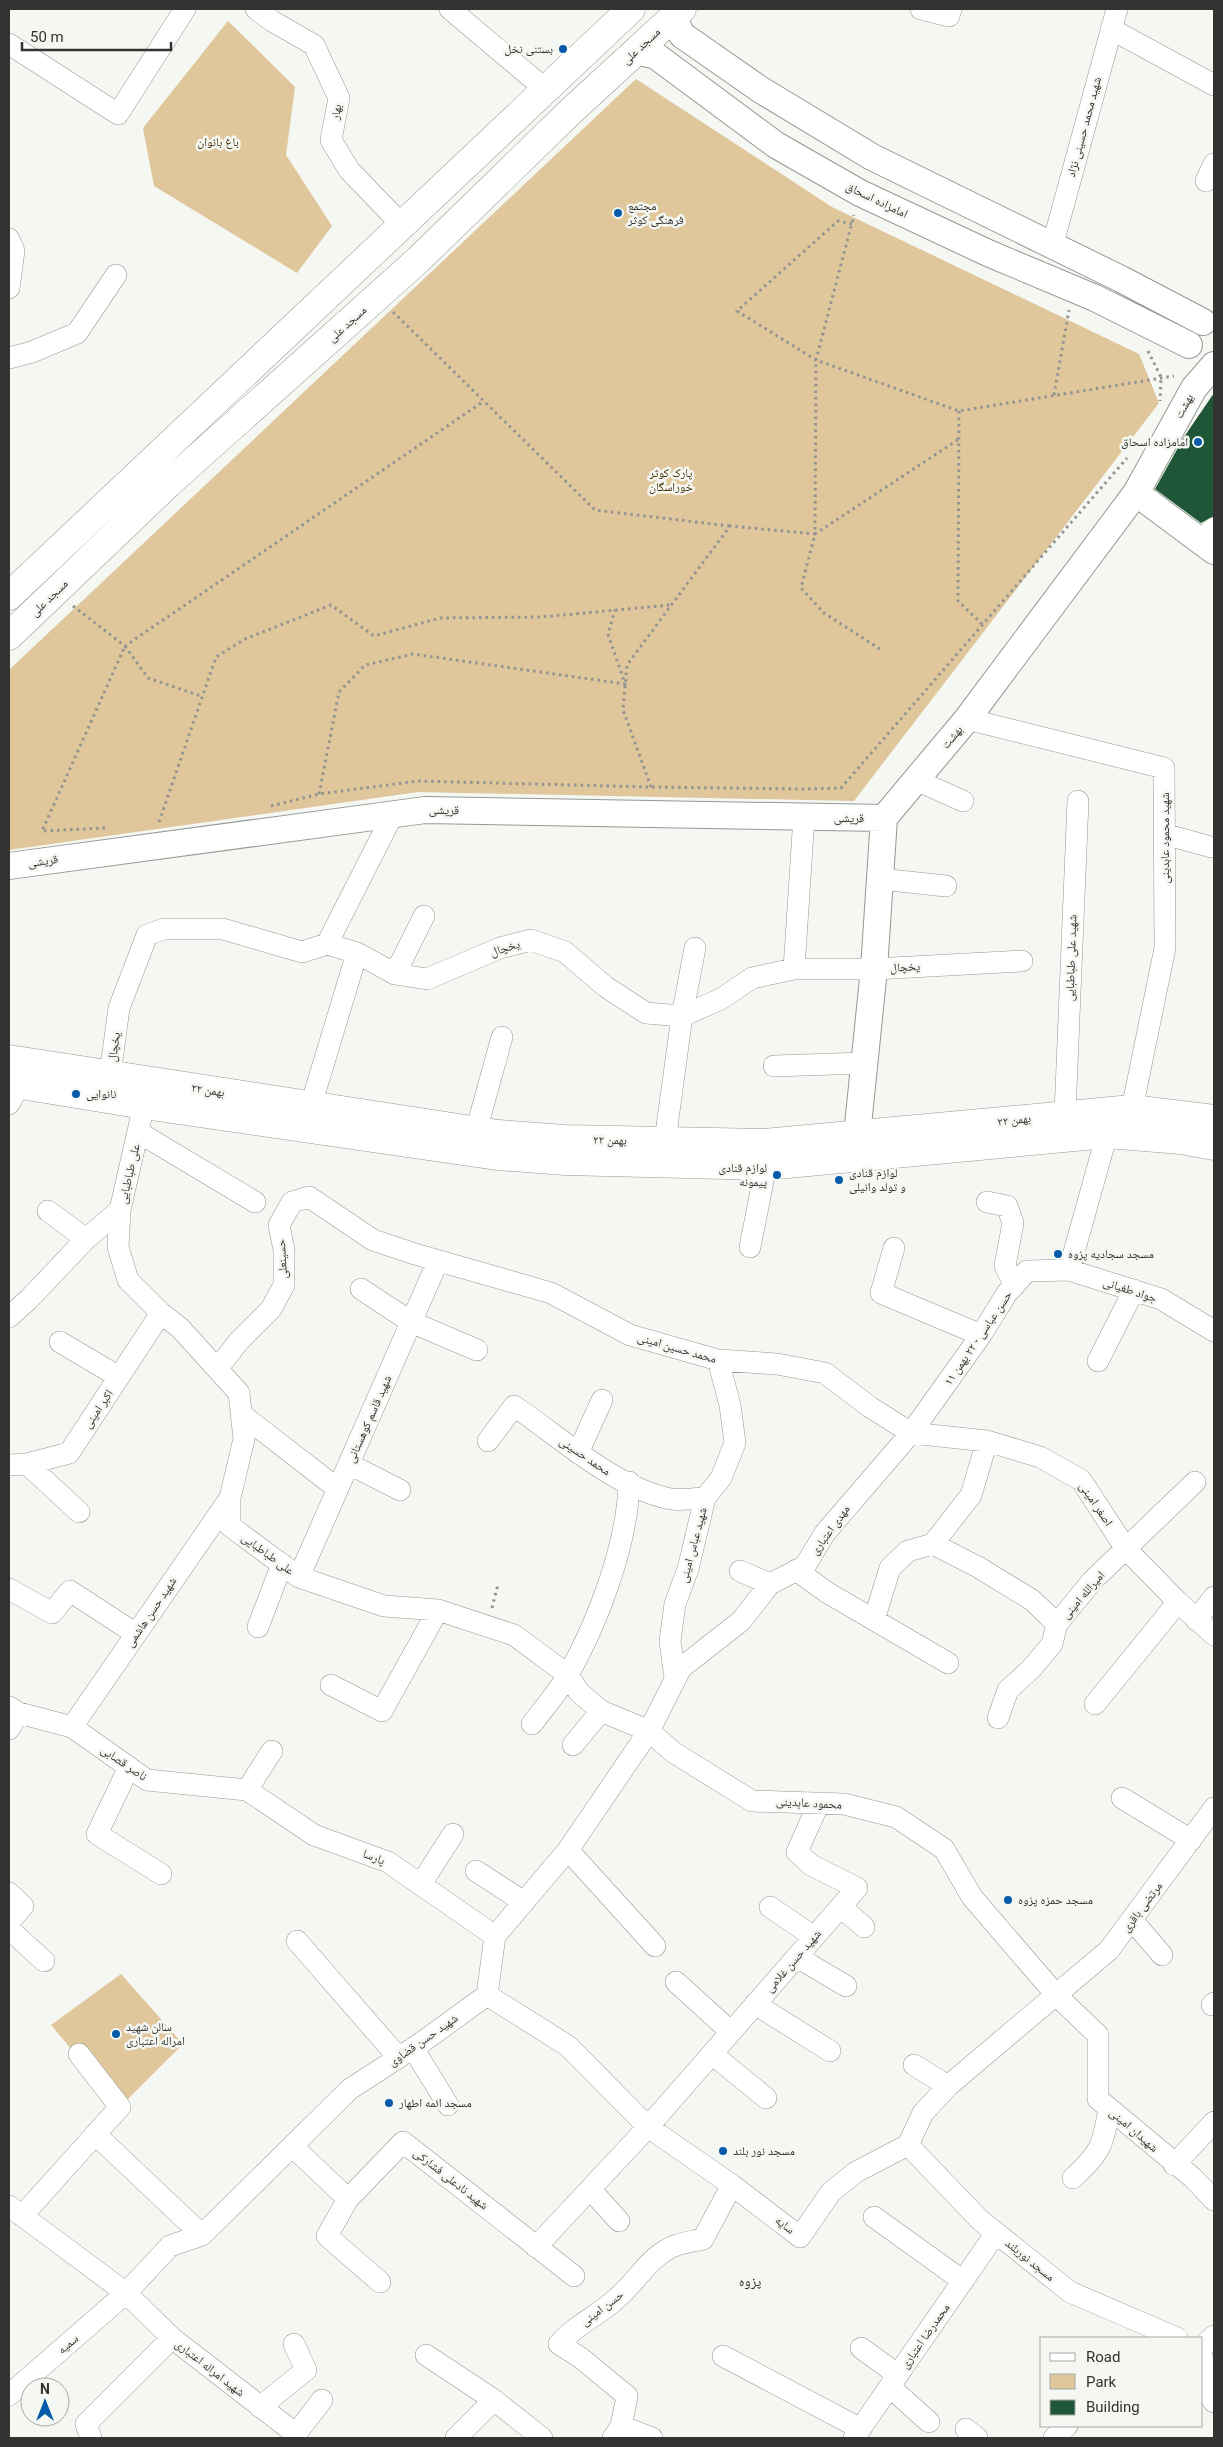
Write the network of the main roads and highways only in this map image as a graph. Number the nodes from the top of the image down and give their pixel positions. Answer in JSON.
{"nodes":[{"id":1,"x":632,"y":9,"type":"edge"},
{"id":2,"x":677,"y":13,"type":"edge"},
{"id":3,"x":146,"y":465,"type":"junction"},
{"id":4,"x":168,"y":484,"type":"junction"},
{"id":5,"x":9,"y":596,"type":"edge"},
{"id":6,"x":9,"y":636,"type":"edge"},
{"id":7,"x":9,"y":1059,"type":"edge"},
{"id":8,"x":13,"y":1090,"type":"edge"},
{"id":9,"x":1214,"y":1119,"type":"edge"},
{"id":10,"x":1214,"y":1146,"type":"edge"},
{"id":11,"x":626,"y":1151,"type":"junction"}],
"edges":[{"from":1,"to":3,"type":"main road"},
{"from":2,"to":4,"type":"main road","name":"مسجد علی"},
{"from":3,"to":4,"type":"main road"},
{"from":3,"to":5,"type":"main road"},
{"from":4,"to":6,"type":"main road","name":"مسجد علی"},
{"from":7,"to":11,"type":"main road","name":"۲۲ بهمن"},
{"from":8,"to":11,"type":"main road","name":"۲۲ بهمن"},
{"from":9,"to":11,"type":"main road","name":"۲۲ بهمن"},
{"from":10,"to":11,"type":"main road","name":"۲۲ بهمن"}]}
